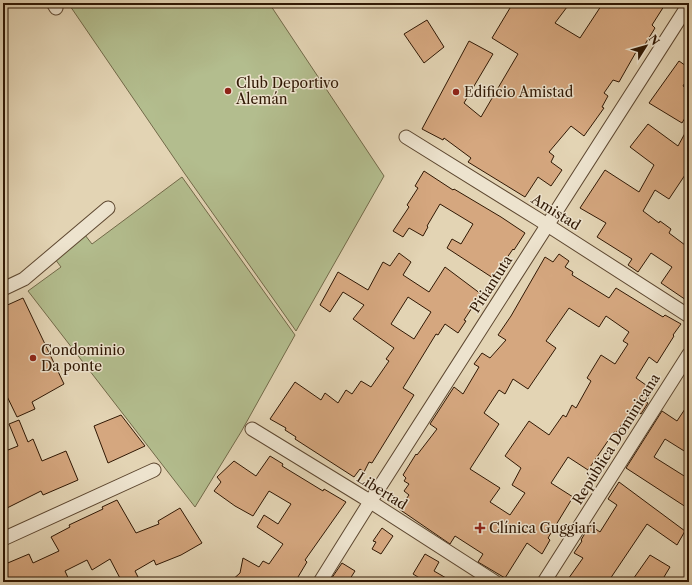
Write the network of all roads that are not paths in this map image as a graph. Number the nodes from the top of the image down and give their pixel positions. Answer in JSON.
{"nodes":[{"id":1,"x":689,"y":4,"type":"edge"},
{"id":2,"x":406,"y":138,"type":"dead end"},
{"id":3,"x":108,"y":208,"type":"dead end"},
{"id":4,"x":547,"y":225,"type":"junction"},
{"id":5,"x":3,"y":289,"type":"edge"},
{"id":6,"x":689,"y":316,"type":"edge"},
{"id":7,"x":689,"y":354,"type":"edge"},
{"id":8,"x":252,"y":428,"type":"dead end"},
{"id":9,"x":154,"y":470,"type":"dead end"},
{"id":10,"x":370,"y":502,"type":"junction"},
{"id":11,"x":3,"y":539,"type":"edge"},
{"id":12,"x":320,"y":582,"type":"edge"},
{"id":13,"x":495,"y":582,"type":"edge"},
{"id":14,"x":544,"y":582,"type":"edge"}],
"edges":[{"from":1,"to":4,"type":"street","name":"Pitiantuta"},
{"from":2,"to":4,"type":"street","name":"Amistad"},
{"from":3,"to":5,"type":"street"},
{"from":4,"to":6,"type":"street","name":"Amistad"},
{"from":4,"to":10,"type":"street","name":"Pitiantuta"},
{"from":7,"to":14,"type":"street","name":"República Dominicana"},
{"from":8,"to":10,"type":"street","name":"Libertad"},
{"from":9,"to":11,"type":"street"},
{"from":10,"to":12,"type":"street","name":"Pitiantuta"},
{"from":10,"to":13,"type":"street","name":"Libertad"}]}
